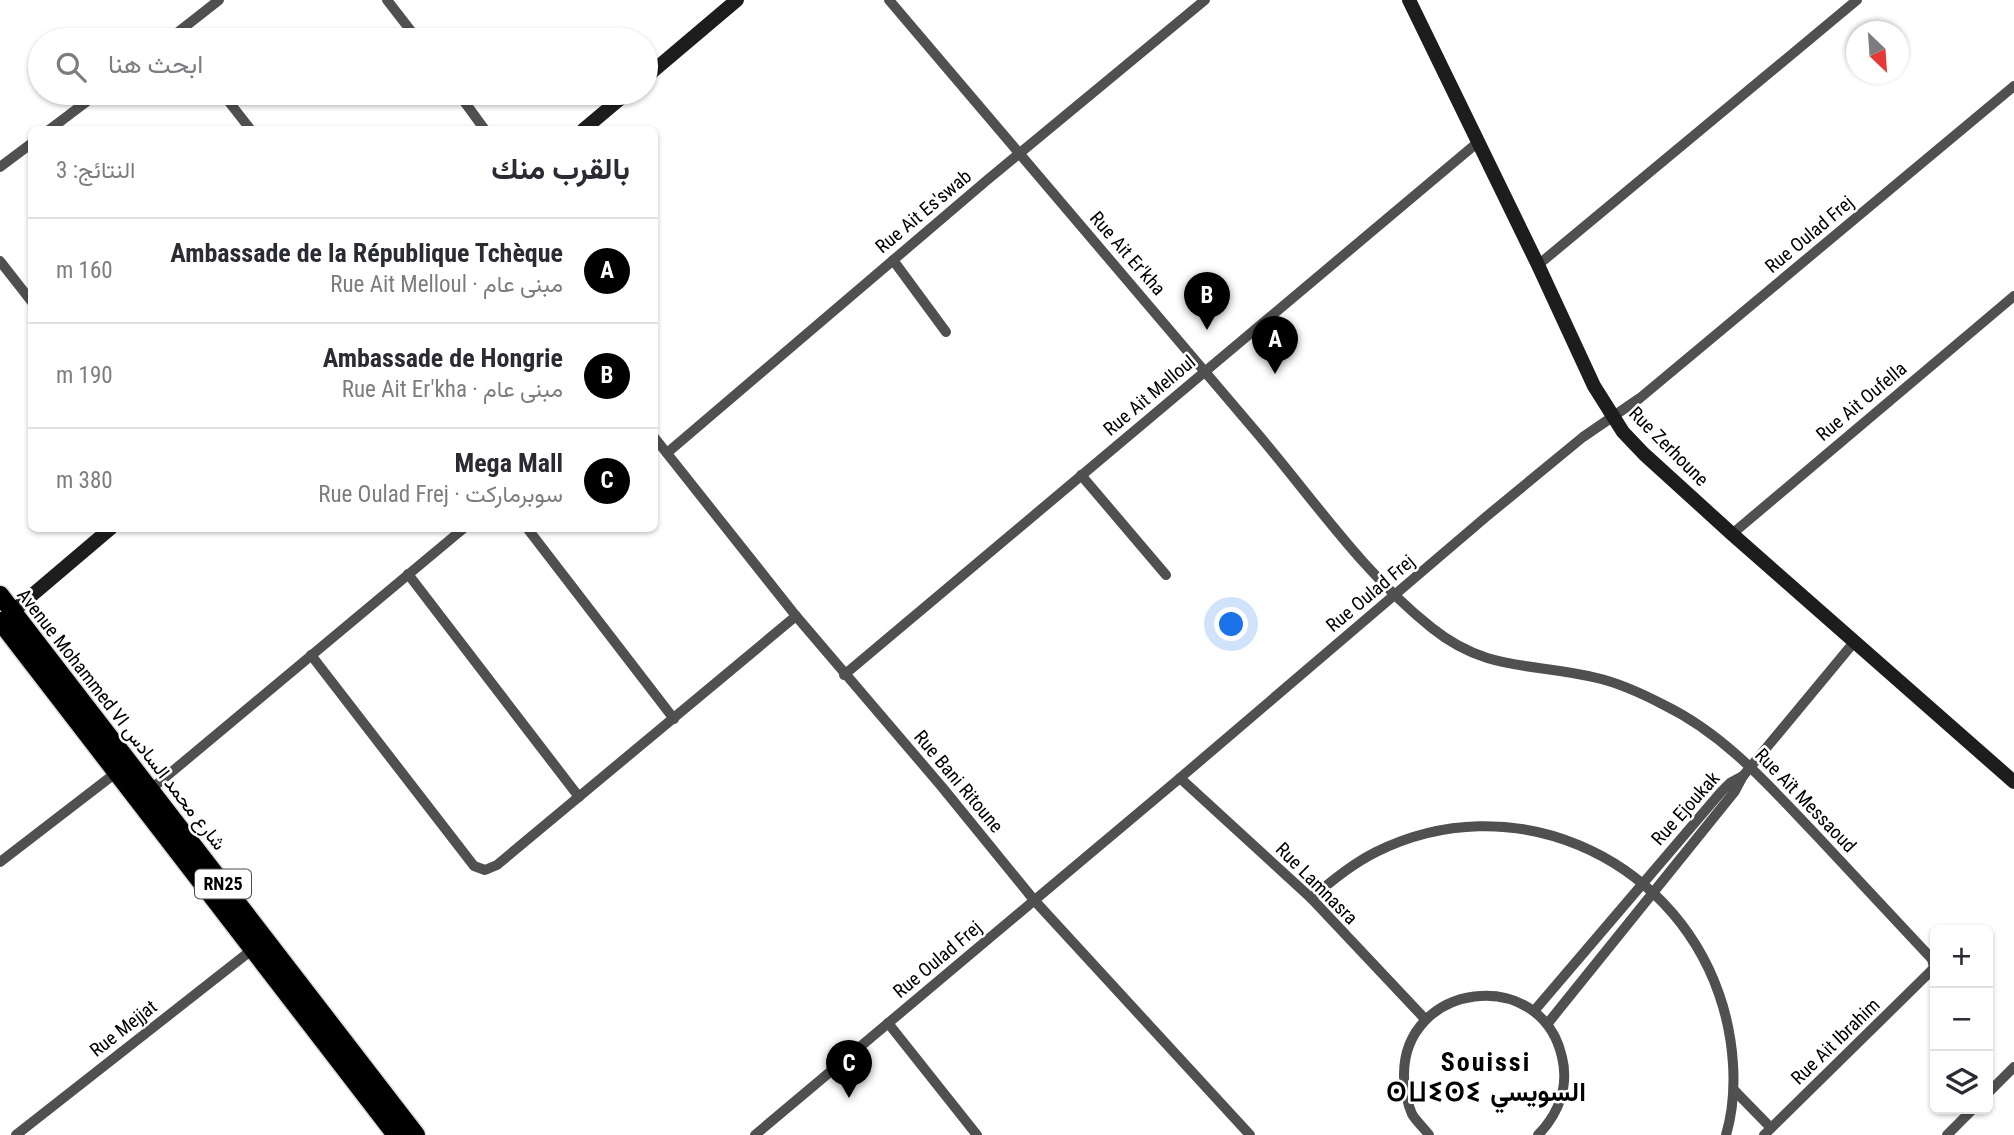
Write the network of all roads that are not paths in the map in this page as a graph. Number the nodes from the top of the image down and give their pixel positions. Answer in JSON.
{"nodes":[{"id":1,"x":219,"y":0,"type":"edge"},
{"id":2,"x":387,"y":0,"type":"edge"},
{"id":3,"x":737,"y":0,"type":"edge"},
{"id":4,"x":889,"y":0,"type":"edge"},
{"id":5,"x":1205,"y":0,"type":"edge"},
{"id":6,"x":1857,"y":0,"type":"edge"},
{"id":7,"x":1410,"y":1,"type":"edge"},
{"id":8,"x":186,"y":28,"type":"edge"},
{"id":9,"x":409,"y":28,"type":"edge"},
{"id":10,"x":658,"y":67,"type":"edge"},
{"id":11,"x":2014,"y":86,"type":"edge"},
{"id":12,"x":82,"y":105,"type":"edge"},
{"id":13,"x":231,"y":105,"type":"edge"},
{"id":14,"x":467,"y":105,"type":"edge"},
{"id":15,"x":613,"y":105,"type":"edge"},
{"id":16,"x":54,"y":126,"type":"edge"},
{"id":17,"x":248,"y":126,"type":"edge"},
{"id":18,"x":482,"y":126,"type":"edge"},
{"id":19,"x":588,"y":126,"type":"edge"},
{"id":20,"x":1477,"y":142,"type":"junction"},
{"id":21,"x":28,"y":146,"type":"edge"},
{"id":22,"x":1019,"y":155,"type":"junction"},
{"id":23,"x":0,"y":167,"type":"edge"},
{"id":24,"x":893,"y":260,"type":"junction"},
{"id":25,"x":0,"y":261,"type":"edge"},
{"id":26,"x":1538,"y":265,"type":"junction"},
{"id":27,"x":2014,"y":296,"type":"edge"},
{"id":28,"x":28,"y":297,"type":"edge"},
{"id":29,"x":946,"y":332,"type":"dead end"},
{"id":30,"x":1204,"y":372,"type":"junction"},
{"id":31,"x":1613,"y":418,"type":"junction"},
{"id":32,"x":658,"y":442,"type":"edge"},
{"id":33,"x":667,"y":453,"type":"junction"},
{"id":34,"x":1081,"y":475,"type":"junction"},
{"id":35,"x":106,"y":532,"type":"edge"},
{"id":36,"x":459,"y":532,"type":"edge"},
{"id":37,"x":530,"y":532,"type":"edge"},
{"id":38,"x":1732,"y":534,"type":"junction"},
{"id":39,"x":408,"y":574,"type":"junction"},
{"id":40,"x":1166,"y":575,"type":"dead end"},
{"id":41,"x":1395,"y":594,"type":"junction"},
{"id":42,"x":0,"y":595,"type":"edge"},
{"id":43,"x":796,"y":616,"type":"junction"},
{"id":44,"x":5,"y":618,"type":"edge"},
{"id":45,"x":1855,"y":641,"type":"junction"},
{"id":46,"x":311,"y":655,"type":"junction"},
{"id":47,"x":844,"y":674,"type":"junction"},
{"id":48,"x":674,"y":719,"type":"junction"},
{"id":49,"x":1751,"y":766,"type":"junction"},
{"id":50,"x":117,"y":772,"type":"junction"},
{"id":51,"x":1743,"y":776,"type":"junction"},
{"id":52,"x":1180,"y":778,"type":"junction"},
{"id":53,"x":2014,"y":782,"type":"edge"},
{"id":54,"x":150,"y":790,"type":"junction"},
{"id":55,"x":579,"y":797,"type":"junction"},
{"id":56,"x":0,"y":862,"type":"edge"},
{"id":57,"x":1643,"y":881,"type":"junction"},
{"id":58,"x":1654,"y":892,"type":"junction"},
{"id":59,"x":1311,"y":898,"type":"junction"},
{"id":60,"x":1034,"y":900,"type":"junction"},
{"id":61,"x":253,"y":949,"type":"junction"},
{"id":62,"x":1930,"y":956,"type":"edge"},
{"id":63,"x":1930,"y":972,"type":"edge"},
{"id":64,"x":1534,"y":1011,"type":"junction"},
{"id":65,"x":1425,"y":1018,"type":"junction"},
{"id":66,"x":888,"y":1023,"type":"junction"},
{"id":67,"x":1548,"y":1023,"type":"junction"},
{"id":68,"x":2014,"y":1067,"type":"edge"},
{"id":69,"x":1993,"y":1088,"type":"edge"},
{"id":70,"x":1734,"y":1090,"type":"junction"},
{"id":71,"x":1968,"y":1114,"type":"edge"},
{"id":72,"x":1767,"y":1132,"type":"edge"},
{"id":73,"x":16,"y":1135,"type":"edge"},
{"id":74,"x":396,"y":1135,"type":"edge"},
{"id":75,"x":416,"y":1135,"type":"edge"},
{"id":76,"x":755,"y":1135,"type":"edge"},
{"id":77,"x":977,"y":1135,"type":"edge"},
{"id":78,"x":1250,"y":1135,"type":"edge"},
{"id":79,"x":1429,"y":1135,"type":"edge"},
{"id":80,"x":1540,"y":1135,"type":"edge"},
{"id":81,"x":1726,"y":1135,"type":"edge"},
{"id":82,"x":1947,"y":1135,"type":"edge"}],
"edges":[{"from":1,"to":8,"type":"street"},
{"from":2,"to":9,"type":"street"},
{"from":3,"to":10,"type":"street"},
{"from":4,"to":22,"type":"street","name":"Rue Ait Er'kha"},
{"from":5,"to":22,"type":"street","name":"Rue Ait Es'swab"},
{"from":6,"to":26,"type":"street"},
{"from":7,"to":20,"type":"street","name":"Rue Zerhoune"},
{"from":11,"to":31,"type":"street","name":"Rue Oulad Frej"},
{"from":12,"to":16,"type":"street"},
{"from":13,"to":17,"type":"street"},
{"from":14,"to":18,"type":"street"},
{"from":15,"to":19,"type":"street"},
{"from":20,"to":26,"type":"street","name":"Rue Zerhoune"},
{"from":20,"to":30,"type":"street","name":"Rue Ait Melloul"},
{"from":21,"to":23,"type":"street"},
{"from":22,"to":24,"type":"street","name":"Rue Ait Es'swab"},
{"from":22,"to":30,"type":"street","name":"Rue Ait Er'kha"},
{"from":24,"to":29,"type":"street"},
{"from":24,"to":33,"type":"street","name":"Rue Ait Es'swab"},
{"from":25,"to":28,"type":"street"},
{"from":26,"to":31,"type":"street","name":"Rue Zerhoune"},
{"from":27,"to":38,"type":"street","name":"Rue Ait Oufella"},
{"from":30,"to":34,"type":"street","name":"Rue Ait Melloul"},
{"from":30,"to":41,"type":"street","name":"Rue Ait Er'kha"},
{"from":31,"to":38,"type":"street","name":"Rue Zerhoune"},
{"from":31,"to":41,"type":"street","name":"Rue Oulad Frej"},
{"from":32,"to":33,"type":"street","name":"Rue Bani Ritoune"},
{"from":33,"to":43,"type":"street","name":"Rue Bani Ritoune"},
{"from":34,"to":40,"type":"street"},
{"from":34,"to":47,"type":"street","name":"Rue Ait Melloul"},
{"from":35,"to":44,"type":"street"},
{"from":36,"to":39,"type":"street"},
{"from":37,"to":48,"type":"street"},
{"from":38,"to":45,"type":"street","name":"Rue Zerhoune"},
{"from":39,"to":46,"type":"street"},
{"from":39,"to":55,"type":"street"},
{"from":41,"to":49,"type":"street","name":"Rue Aït Messaoud"},
{"from":41,"to":52,"type":"street","name":"Rue Oulad Frej"},
{"from":42,"to":44,"type":"main road","name":"Avenue Mohammed VI شارع محمد السادس","number":"RN25"},
{"from":43,"to":47,"type":"street","name":"Rue Bani Ritoune"},
{"from":43,"to":48,"type":"street"},
{"from":44,"to":50,"type":"main road","name":"Avenue Mohammed VI شارع محمد السادس","number":"RN25"},
{"from":44,"to":54,"type":"main road","name":"Avenue Mohammed VI شارع محمد السادس","number":"RN25"},
{"from":45,"to":49,"type":"street"},
{"from":45,"to":53,"type":"street","name":"Rue Zerhoune"},
{"from":46,"to":54,"type":"street"},
{"from":46,"to":55,"type":"street"},
{"from":47,"to":60,"type":"street","name":"Rue Bani Ritoune"},
{"from":48,"to":55,"type":"street"},
{"from":49,"to":51,"type":"street"},
{"from":49,"to":62,"type":"street","name":"Rue Aït Messaoud"},
{"from":50,"to":56,"type":"street"},
{"from":50,"to":61,"type":"main road","name":"Avenue Mohammed VI شارع محمد السادس","number":"RN25"},
{"from":51,"to":57,"type":"street","name":"Rue Ejoukak"},
{"from":51,"to":58,"type":"street","name":"Rue Ejoukak"},
{"from":52,"to":59,"type":"street","name":"Rue Lamnasra"},
{"from":52,"to":60,"type":"street","name":"Rue Oulad Frej"},
{"from":54,"to":75,"type":"main road","name":"Avenue Mohammed VI شارع محمد السادس","number":"RN25"},
{"from":57,"to":58,"type":"street"},
{"from":57,"to":59,"type":"street"},
{"from":57,"to":64,"type":"street","name":"Rue Ejoukak"},
{"from":58,"to":67,"type":"street","name":"Rue Ejoukak"},
{"from":58,"to":70,"type":"street"},
{"from":59,"to":65,"type":"street","name":"Rue Lamnasra"},
{"from":60,"to":66,"type":"street","name":"Rue Oulad Frej"},
{"from":60,"to":78,"type":"street","name":"Rue Bani Ritoune"},
{"from":61,"to":73,"type":"street","name":"Rue Mejjat"},
{"from":61,"to":74,"type":"main road","name":"Avenue Mohammed VI شارع محمد السادس","number":"RN25"},
{"from":63,"to":72,"type":"street","name":"Rue Ait Ibrahim"},
{"from":64,"to":65,"type":"street"},
{"from":64,"to":67,"type":"street"},
{"from":65,"to":79,"type":"street"},
{"from":66,"to":76,"type":"street","name":"Rue Oulad Frej"},
{"from":66,"to":77,"type":"street"},
{"from":67,"to":80,"type":"street"},
{"from":68,"to":69,"type":"street"},
{"from":70,"to":72,"type":"street"},
{"from":70,"to":81,"type":"street"},
{"from":71,"to":82,"type":"street"}]}
